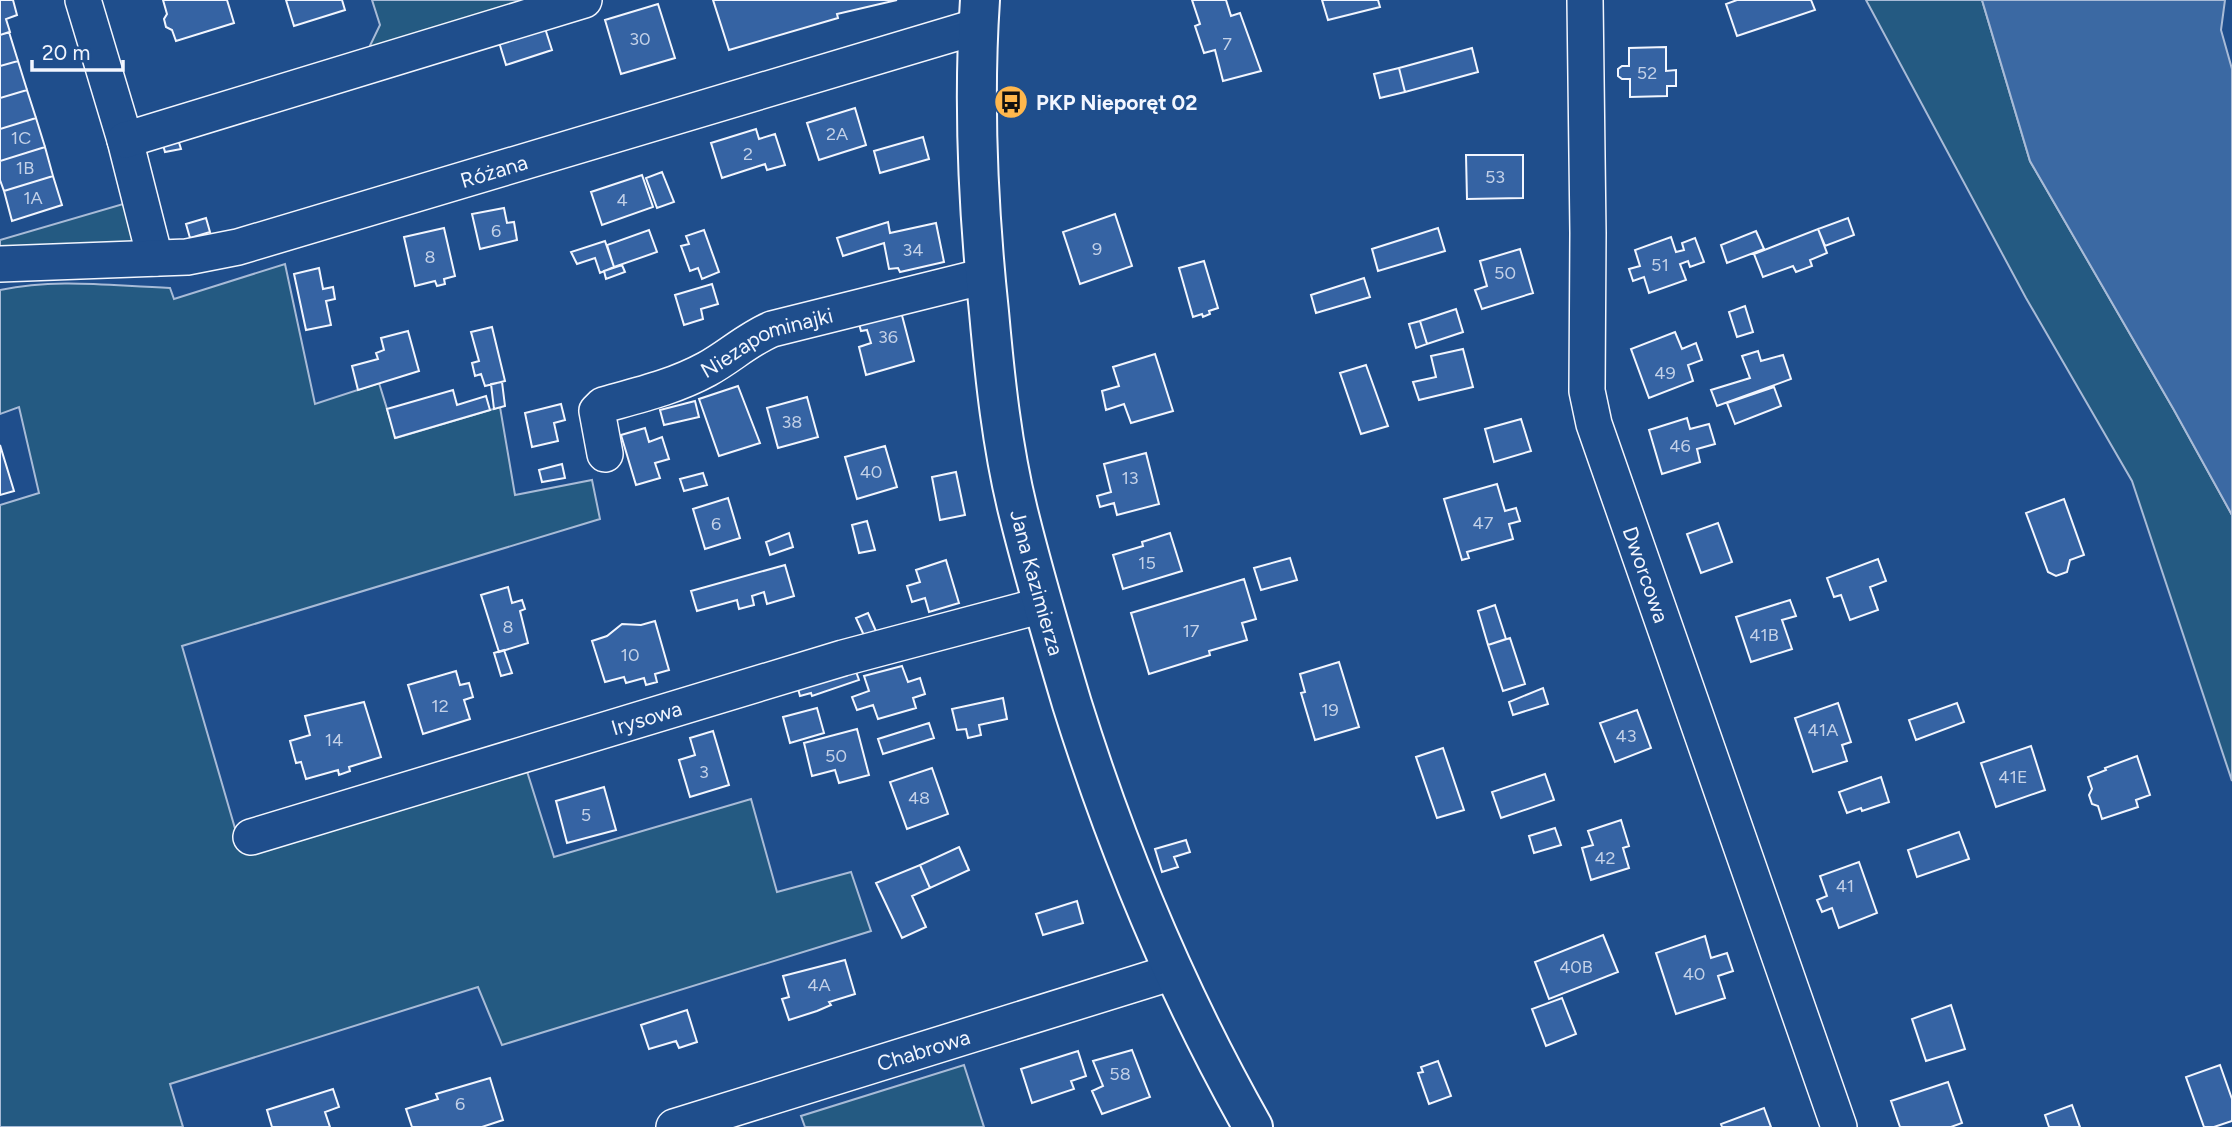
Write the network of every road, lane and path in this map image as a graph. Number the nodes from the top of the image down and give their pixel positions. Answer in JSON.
{"nodes":[{"id":1,"x":83,"y":0,"type":"edge"},
{"id":2,"x":584,"y":0,"type":"edge"},
{"id":3,"x":1585,"y":0,"type":"edge"},
{"id":4,"x":979,"y":13,"type":"edge"},
{"id":5,"x":125,"y":140,"type":"junction"},
{"id":6,"x":155,"y":258,"type":"junction"},
{"id":7,"x":0,"y":264,"type":"edge"},
{"id":8,"x":985,"y":276,"type":"junction"},
{"id":9,"x":605,"y":454,"type":"dead end"},
{"id":10,"x":1043,"y":605,"type":"junction"},
{"id":11,"x":251,"y":837,"type":"dead end"},
{"id":12,"x":1173,"y":972,"type":"junction"},
{"id":13,"x":674,"y":1127,"type":"edge"},
{"id":14,"x":1253,"y":1127,"type":"edge"},
{"id":15,"x":1839,"y":1127,"type":"edge"}],
"edges":[{"from":1,"to":5,"type":"street"},
{"from":2,"to":5,"type":"street"},
{"from":3,"to":15,"type":"street","name":"Dworcowa"},
{"from":4,"to":6,"type":"street","name":"Różana"},
{"from":4,"to":8,"type":"main road","name":"Jana Kazimierza"},
{"from":5,"to":6,"type":"street"},
{"from":6,"to":7,"type":"street","name":"Różana"},
{"from":8,"to":9,"type":"street","name":"Niezapominajki"},
{"from":8,"to":10,"type":"main road","name":"Jana Kazimierza"},
{"from":10,"to":11,"type":"street","name":"Irysowa"},
{"from":10,"to":12,"type":"main road","name":"Jana Kazimierza"},
{"from":12,"to":13,"type":"street","name":"Chabrowa"},
{"from":12,"to":14,"type":"main road","name":"Jana Kazimierza"}]}
